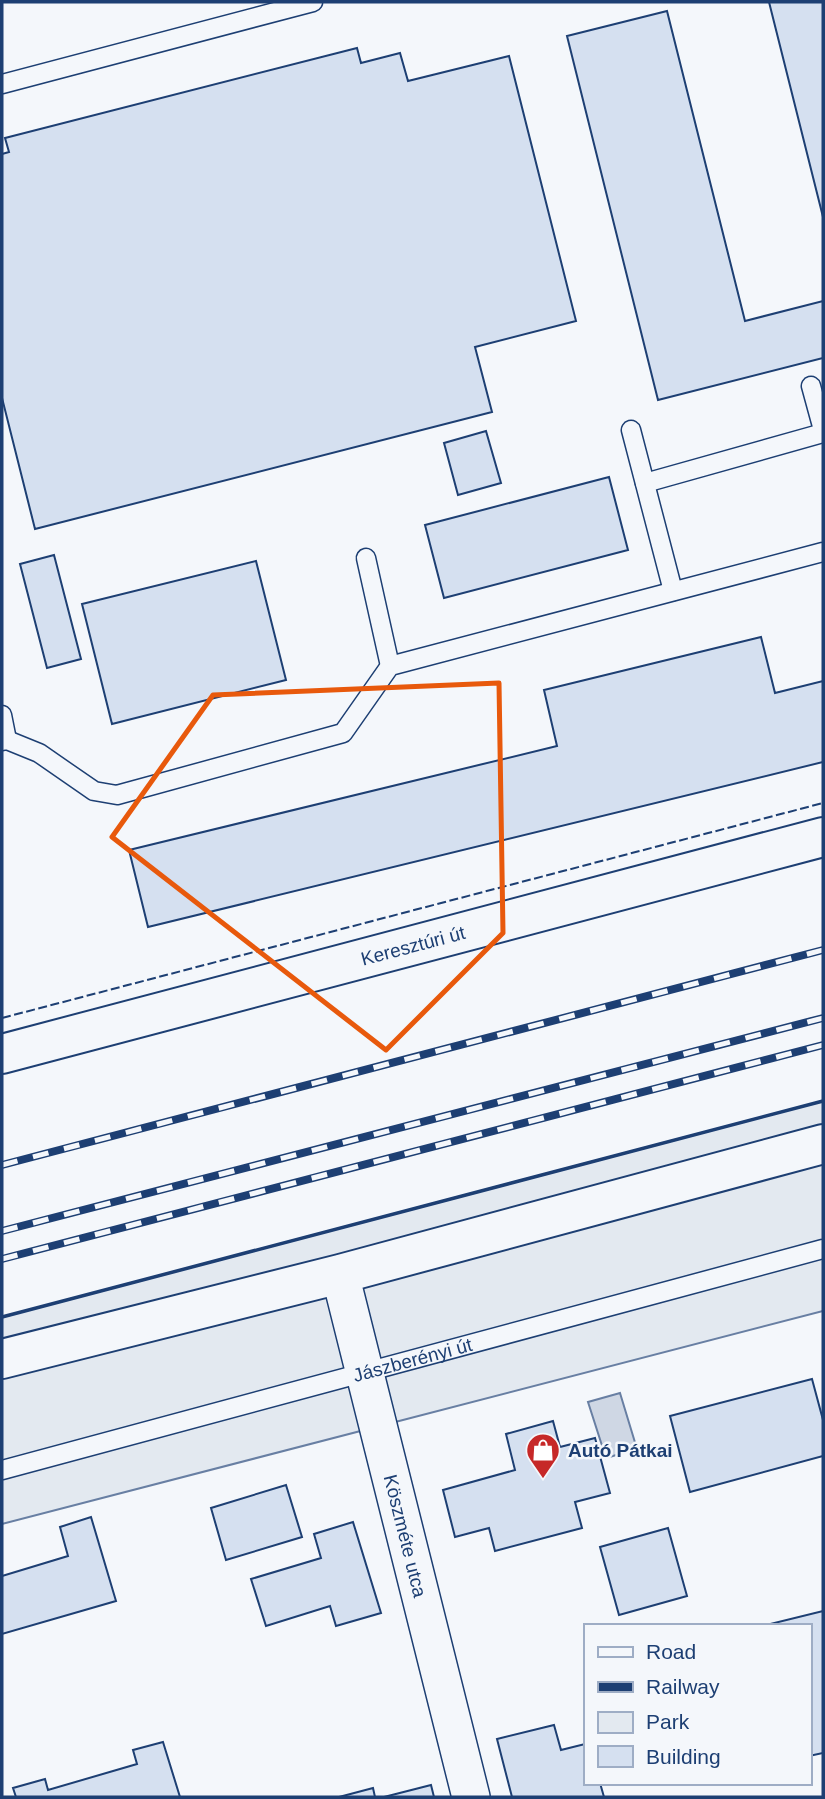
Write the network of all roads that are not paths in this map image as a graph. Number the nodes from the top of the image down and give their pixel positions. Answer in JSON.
{"nodes":[{"id":1,"x":313,"y":2,"type":"edge"},
{"id":2,"x":2,"y":84,"type":"edge"},
{"id":3,"x":811,"y":386,"type":"dead end"},
{"id":4,"x":631,"y":430,"type":"dead end"},
{"id":5,"x":823,"y":432,"type":"edge"},
{"id":6,"x":645,"y":484,"type":"junction"},
{"id":7,"x":823,"y":552,"type":"edge"},
{"id":8,"x":366,"y":558,"type":"dead end"},
{"id":9,"x":673,"y":591,"type":"junction"},
{"id":10,"x":390,"y":666,"type":"junction"},
{"id":11,"x":2,"y":715,"type":"edge"},
{"id":12,"x":4,"y":741,"type":"edge"},
{"id":13,"x":823,"y":837,"type":"edge"},
{"id":14,"x":2,"y":1054,"type":"edge"},
{"id":15,"x":823,"y":1144,"type":"edge"},
{"id":16,"x":823,"y":1249,"type":"edge"},
{"id":17,"x":340,"y":1274,"type":"junction"},
{"id":18,"x":2,"y":1359,"type":"edge"},
{"id":19,"x":363,"y":1371,"type":"junction"},
{"id":20,"x":2,"y":1470,"type":"edge"},
{"id":21,"x":471,"y":1797,"type":"edge"}],
"edges":[{"from":1,"to":2,"type":"lane"},
{"from":3,"to":5,"type":"lane"},
{"from":4,"to":6,"type":"lane"},
{"from":5,"to":6,"type":"lane"},
{"from":6,"to":9,"type":"lane"},
{"from":7,"to":9,"type":"lane"},
{"from":8,"to":10,"type":"lane"},
{"from":9,"to":10,"type":"lane"},
{"from":10,"to":12,"type":"lane"},
{"from":11,"to":12,"type":"lane"},
{"from":13,"to":14,"type":"main road","name":"Keresztúri út"},
{"from":15,"to":17,"type":"main road"},
{"from":16,"to":19,"type":"lane","name":"Jászberényi út"},
{"from":17,"to":18,"type":"main road"},
{"from":17,"to":19,"type":"street","name":"Köszméte utca"},
{"from":19,"to":20,"type":"lane","name":"Jászberényi út"},
{"from":19,"to":21,"type":"street","name":"Köszméte utca"}]}
